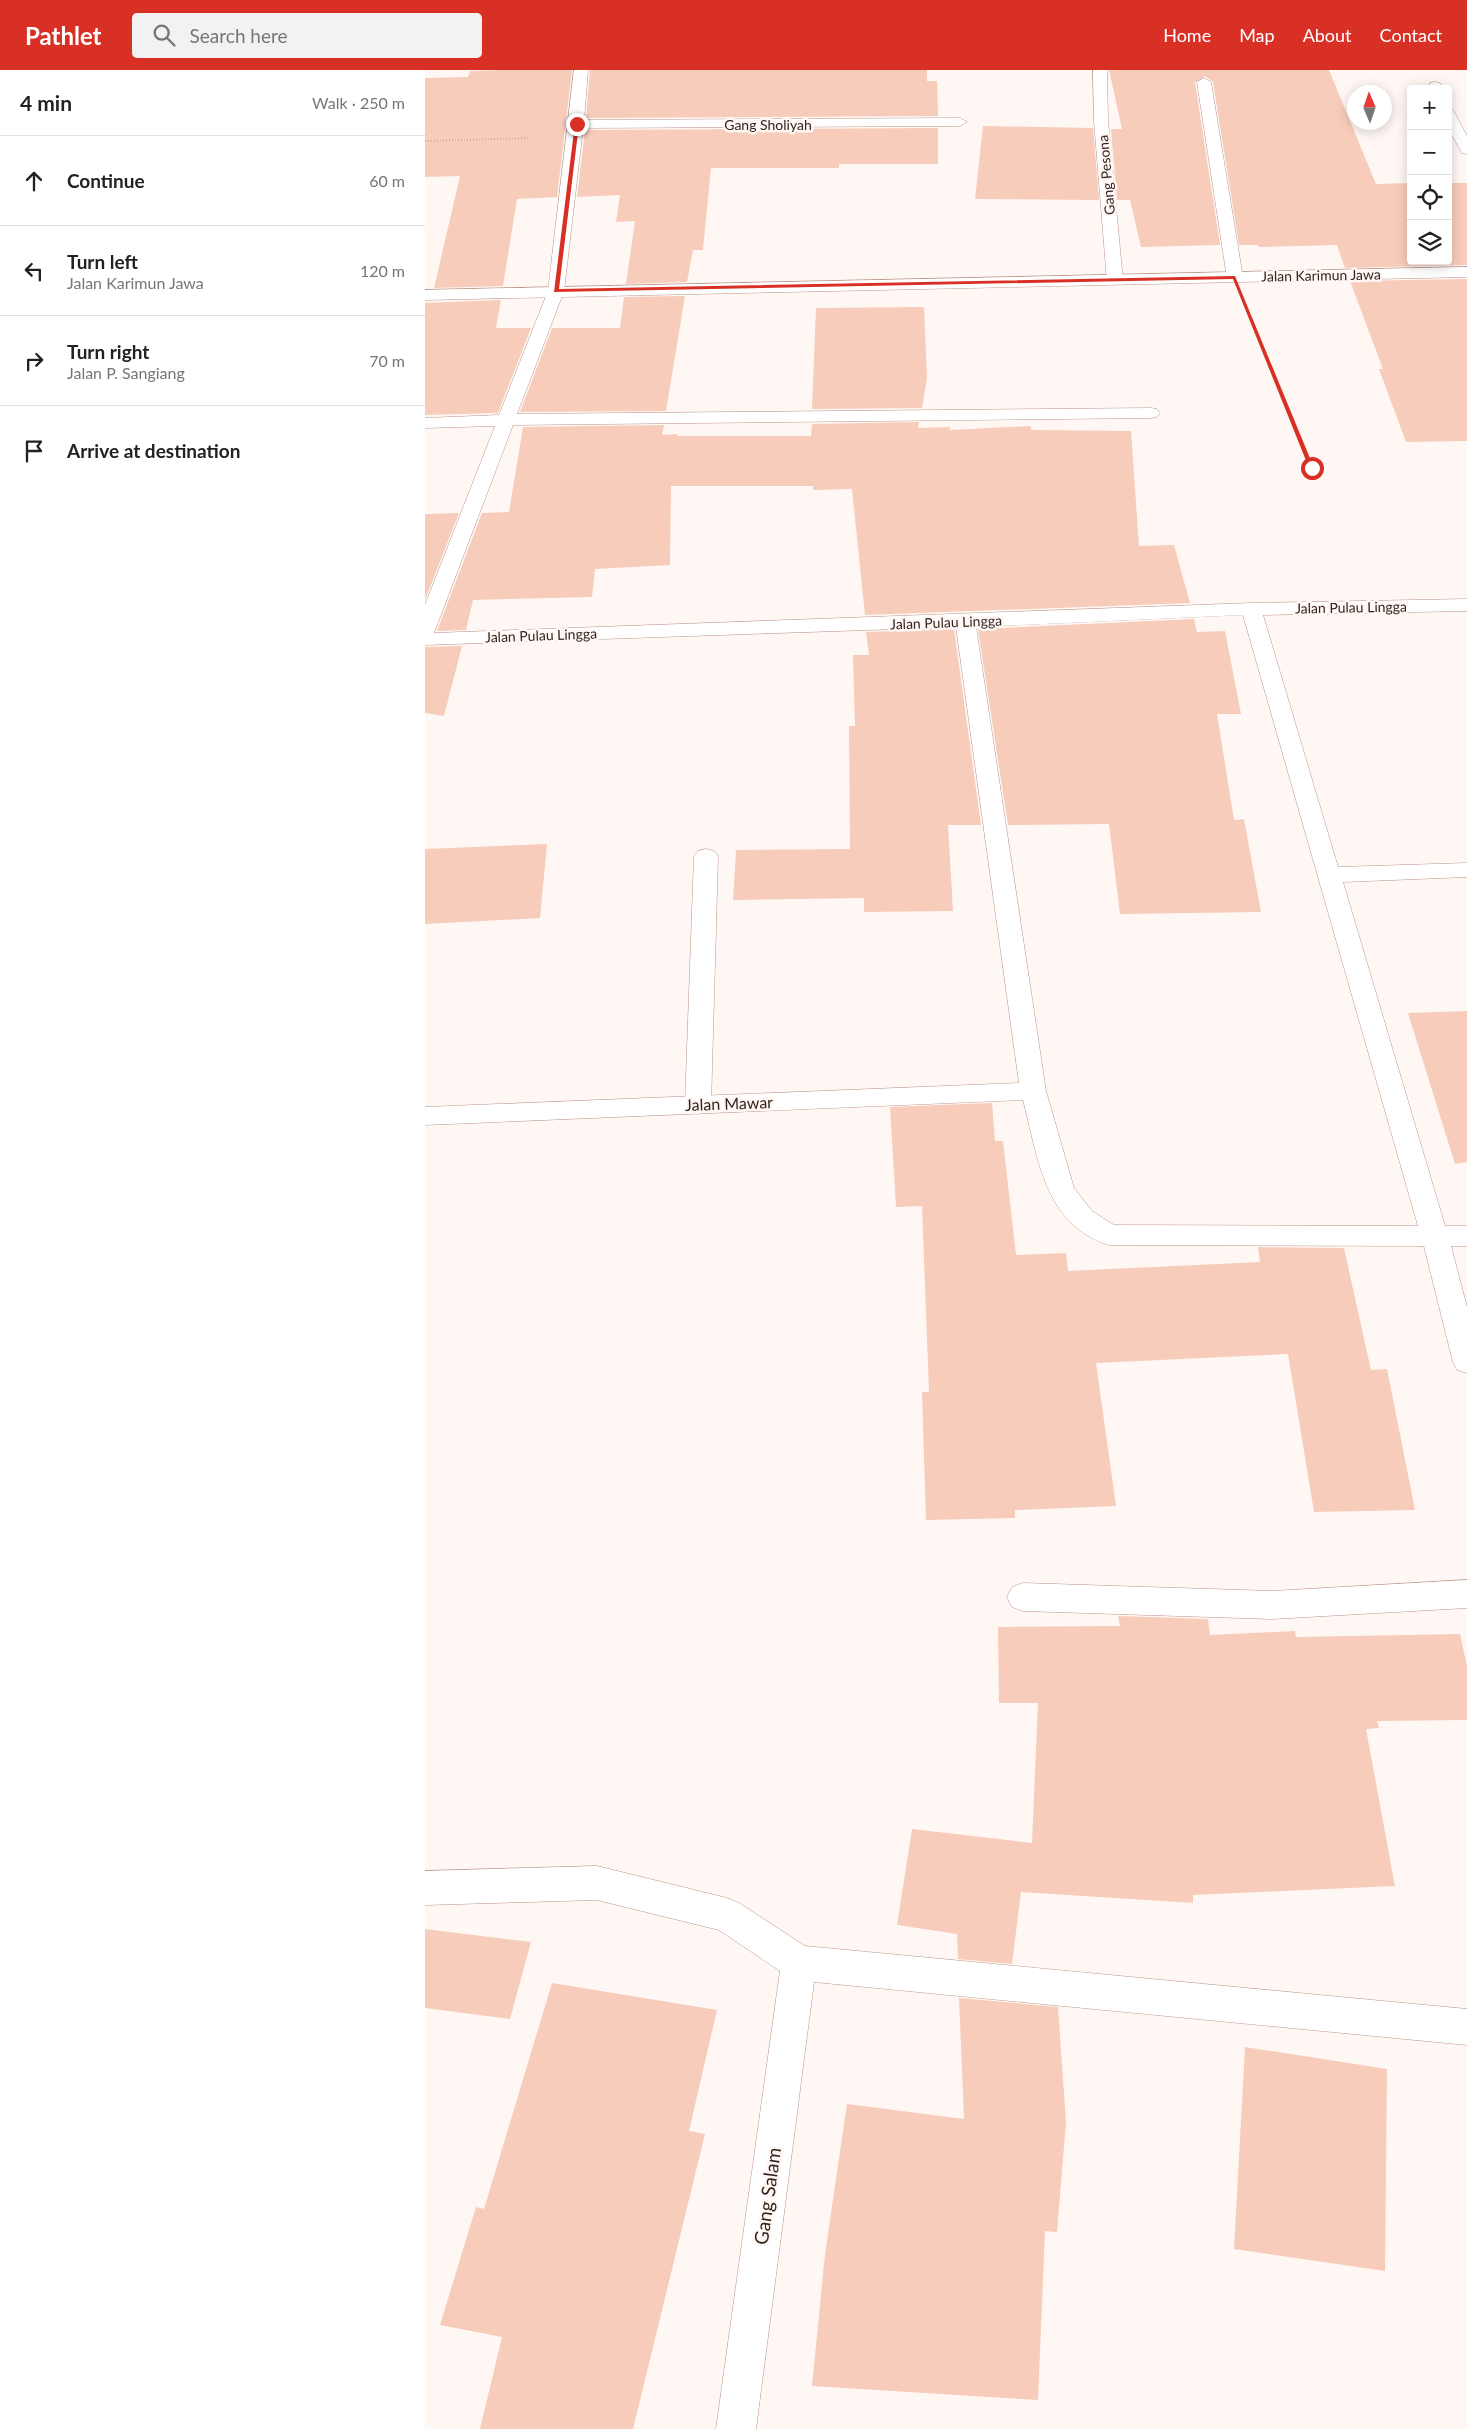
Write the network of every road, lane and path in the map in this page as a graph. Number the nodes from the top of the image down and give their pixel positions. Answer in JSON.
{"nodes":[{"id":1,"x":581,"y":70,"type":"edge"},
{"id":2,"x":1100,"y":70,"type":"edge"},
{"id":3,"x":1203,"y":82,"type":"dead end"},
{"id":4,"x":1452,"y":121,"type":"edge"},
{"id":5,"x":960,"y":122,"type":"dead end"},
{"id":6,"x":576,"y":131,"type":"junction"},
{"id":7,"x":425,"y":141,"type":"edge"},
{"id":8,"x":1467,"y":150,"type":"edge"},
{"id":9,"x":1467,"y":272,"type":"edge"},
{"id":10,"x":1235,"y":278,"type":"junction"},
{"id":11,"x":1115,"y":281,"type":"junction"},
{"id":12,"x":556,"y":291,"type":"junction"},
{"id":13,"x":425,"y":295,"type":"edge"},
{"id":14,"x":1151,"y":413,"type":"dead end"},
{"id":15,"x":505,"y":420,"type":"junction"},
{"id":16,"x":425,"y":423,"type":"edge"},
{"id":17,"x":1312,"y":468,"type":"dead end"},
{"id":18,"x":1467,"y":605,"type":"edge"},
{"id":19,"x":1251,"y":609,"type":"junction"},
{"id":20,"x":965,"y":621,"type":"junction"},
{"id":21,"x":425,"y":631,"type":"edge"},
{"id":22,"x":425,"y":639,"type":"edge"},
{"id":23,"x":706,"y":856,"type":"dead end"},
{"id":24,"x":1467,"y":870,"type":"edge"},
{"id":25,"x":1329,"y":875,"type":"junction"},
{"id":26,"x":1033,"y":1090,"type":"junction"},
{"id":27,"x":698,"y":1104,"type":"junction"},
{"id":28,"x":425,"y":1116,"type":"edge"},
{"id":29,"x":1467,"y":1236,"type":"edge"},
{"id":30,"x":1435,"y":1238,"type":"junction"},
{"id":31,"x":1467,"y":1362,"type":"edge"},
{"id":32,"x":1467,"y":1594,"type":"edge"},
{"id":33,"x":1023,"y":1597,"type":"dead end"},
{"id":34,"x":425,"y":1888,"type":"edge"},
{"id":35,"x":799,"y":1963,"type":"junction"},
{"id":36,"x":1467,"y":2027,"type":"edge"},
{"id":37,"x":736,"y":2429,"type":"edge"}],
"edges":[{"from":1,"to":6,"type":"street"},
{"from":2,"to":11,"type":"street","name":"Gang Pesona"},
{"from":3,"to":10,"type":"street"},
{"from":4,"to":8,"type":"street"},
{"from":5,"to":6,"type":"street","name":"Gang Sholiyah"},
{"from":6,"to":7,"type":"path"},
{"from":6,"to":12,"type":"street"},
{"from":9,"to":10,"type":"street","name":"Jalan Karimun Jawa"},
{"from":10,"to":11,"type":"street","name":"Jalan Karimun Jawa"},
{"from":10,"to":17,"type":"path"},
{"from":11,"to":12,"type":"street","name":"Jalan Karimun Jawa"},
{"from":12,"to":13,"type":"street","name":"Jalan Karimun Jawa"},
{"from":12,"to":15,"type":"street"},
{"from":14,"to":15,"type":"street"},
{"from":15,"to":16,"type":"street"},
{"from":15,"to":21,"type":"street"},
{"from":18,"to":19,"type":"street","name":"Jalan Pulau Lingga"},
{"from":19,"to":20,"type":"street","name":"Jalan Pulau Lingga"},
{"from":19,"to":25,"type":"street"},
{"from":20,"to":22,"type":"street","name":"Jalan Pulau Lingga"},
{"from":20,"to":26,"type":"street"},
{"from":23,"to":27,"type":"street"},
{"from":24,"to":25,"type":"street"},
{"from":25,"to":30,"type":"street"},
{"from":26,"to":27,"type":"street","name":"Jalan Mawar"},
{"from":26,"to":30,"type":"street"},
{"from":27,"to":28,"type":"street","name":"Jalan Mawar"},
{"from":29,"to":30,"type":"street"},
{"from":30,"to":31,"type":"street"},
{"from":32,"to":33,"type":"street"},
{"from":34,"to":35,"type":"street"},
{"from":35,"to":36,"type":"street"},
{"from":35,"to":37,"type":"street","name":"Gang Salam"}]}
